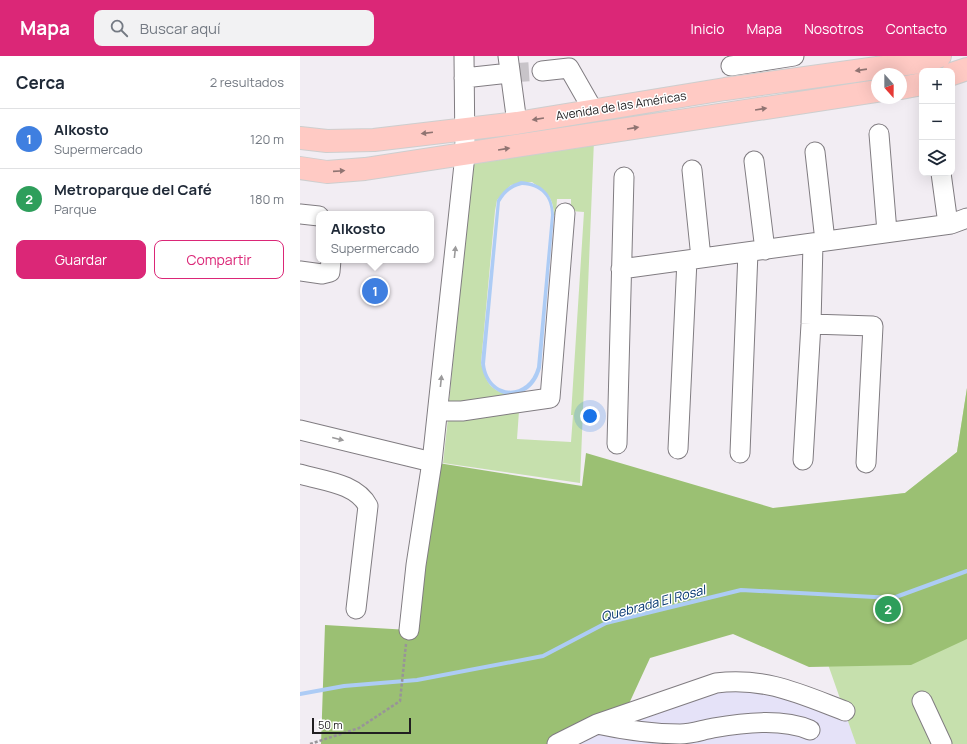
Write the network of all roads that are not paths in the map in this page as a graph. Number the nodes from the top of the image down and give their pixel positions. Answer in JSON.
{"nodes":[{"id":1,"x":464,"y":56,"type":"edge"},
{"id":2,"x":794,"y":56,"type":"edge"},
{"id":3,"x":932,"y":58,"type":"edge"},
{"id":4,"x":732,"y":61,"type":"edge"},
{"id":5,"x":568,"y":62,"type":"edge"},
{"id":6,"x":509,"y":65,"type":"edge"},
{"id":7,"x":967,"y":69,"type":"edge"},
{"id":8,"x":542,"y":70,"type":"tunnel mouth"},
{"id":9,"x":955,"y":73,"type":"edge"},
{"id":10,"x":464,"y":78,"type":"junction"},
{"id":11,"x":919,"y":85,"type":"edge"},
{"id":12,"x":907,"y":87,"type":"edge"},
{"id":13,"x":725,"y":89,"type":"junction"},
{"id":14,"x":871,"y":92,"type":"edge"},
{"id":15,"x":593,"y":110,"type":"junction"},
{"id":16,"x":517,"y":123,"type":"junction"},
{"id":17,"x":465,"y":129,"type":"junction"},
{"id":18,"x":879,"y":134,"type":"dead end"},
{"id":19,"x":300,"y":138,"type":"edge"},
{"id":20,"x":815,"y":152,"type":"dead end"},
{"id":21,"x":465,"y":155,"type":"junction"},
{"id":22,"x":754,"y":161,"type":"dead end"},
{"id":23,"x":300,"y":168,"type":"edge"},
{"id":24,"x":692,"y":170,"type":"dead end"},
{"id":25,"x":942,"y":176,"type":"edge"},
{"id":26,"x":624,"y":177,"type":"dead end"},
{"id":27,"x":967,"y":203,"type":"edge"},
{"id":28,"x":565,"y":213,"type":"dead end"},
{"id":29,"x":300,"y":214,"type":"edge"},
{"id":30,"x":316,"y":216,"type":"edge"},
{"id":31,"x":955,"y":222,"type":"edge"},
{"id":32,"x":888,"y":232,"type":"junction"},
{"id":33,"x":819,"y":242,"type":"junction"},
{"id":34,"x":756,"y":251,"type":"junction"},
{"id":35,"x":694,"y":259,"type":"junction"},
{"id":36,"x":331,"y":263,"type":"edge"},
{"id":37,"x":621,"y":270,"type":"junction"},
{"id":38,"x":300,"y":271,"type":"edge"},
{"id":39,"x":811,"y":324,"type":"junction"},
{"id":40,"x":438,"y":411,"type":"junction"},
{"id":41,"x":300,"y":430,"type":"edge"},
{"id":42,"x":617,"y":444,"type":"dead end"},
{"id":43,"x":678,"y":449,"type":"dead end"},
{"id":44,"x":740,"y":453,"type":"dead end"},
{"id":45,"x":803,"y":460,"type":"dead end"},
{"id":46,"x":432,"y":462,"type":"junction"},
{"id":47,"x":866,"y":463,"type":"dead end"},
{"id":48,"x":300,"y":474,"type":"edge"},
{"id":49,"x":356,"y":609,"type":"dead end"},
{"id":50,"x":409,"y":630,"type":"road end"},
{"id":51,"x":922,"y":701,"type":"dead end"},
{"id":52,"x":845,"y":711,"type":"dead end"},
{"id":53,"x":597,"y":724,"type":"junction"},
{"id":54,"x":810,"y":730,"type":"dead end"},
{"id":55,"x":556,"y":744,"type":"edge"},
{"id":56,"x":942,"y":744,"type":"edge"}],
"edges":[{"from":1,"to":10,"type":"street"},
{"from":2,"to":4,"type":"street"},
{"from":3,"to":13,"type":"main road","name":"Avenida de las Américas","one_way":true},
{"from":4,"to":13,"type":"street"},
{"from":5,"to":8,"type":"street"},
{"from":5,"to":15,"type":"street"},
{"from":6,"to":10,"type":"street"},
{"from":6,"to":16,"type":"street"},
{"from":7,"to":9,"type":"main road"},
{"from":10,"to":17,"type":"street"},
{"from":11,"to":12,"type":"main road"},
{"from":13,"to":15,"type":"main road","name":"Avenida de las Américas"},
{"from":21,"to":14,"type":"main road","name":"Avenida de las Américas","one_way":true},
{"from":15,"to":16,"type":"main road","name":"Avenida de las Américas","one_way":true},
{"from":16,"to":17,"type":"main road","name":"Avenida de las Américas"},
{"from":17,"to":19,"type":"main road","name":"Avenida de las Américas","one_way":true},
{"from":17,"to":21,"type":"street"},
{"from":18,"to":32,"type":"street"},
{"from":20,"to":33,"type":"street"},
{"from":23,"to":21,"type":"main road","name":"Avenida de las Américas","one_way":true},
{"from":40,"to":21,"type":"street","one_way":true},
{"from":22,"to":34,"type":"street"},
{"from":24,"to":35,"type":"street"},
{"from":25,"to":31,"type":"street"},
{"from":26,"to":37,"type":"street"},
{"from":27,"to":31,"type":"street"},
{"from":28,"to":40,"type":"street"},
{"from":29,"to":30,"type":"street"},
{"from":31,"to":32,"type":"street"},
{"from":32,"to":33,"type":"street"},
{"from":33,"to":34,"type":"street"},
{"from":33,"to":39,"type":"street"},
{"from":34,"to":35,"type":"street"},
{"from":34,"to":44,"type":"street"},
{"from":35,"to":37,"type":"street"},
{"from":35,"to":43,"type":"street"},
{"from":36,"to":38,"type":"street"},
{"from":37,"to":42,"type":"street"},
{"from":39,"to":45,"type":"street"},
{"from":39,"to":47,"type":"street"},
{"from":40,"to":46,"type":"street"},
{"from":41,"to":46,"type":"street","one_way":true},
{"from":46,"to":50,"type":"street"},
{"from":48,"to":49,"type":"street"},
{"from":51,"to":56,"type":"street"},
{"from":52,"to":53,"type":"street"},
{"from":53,"to":54,"type":"street"},
{"from":53,"to":55,"type":"street"}]}
